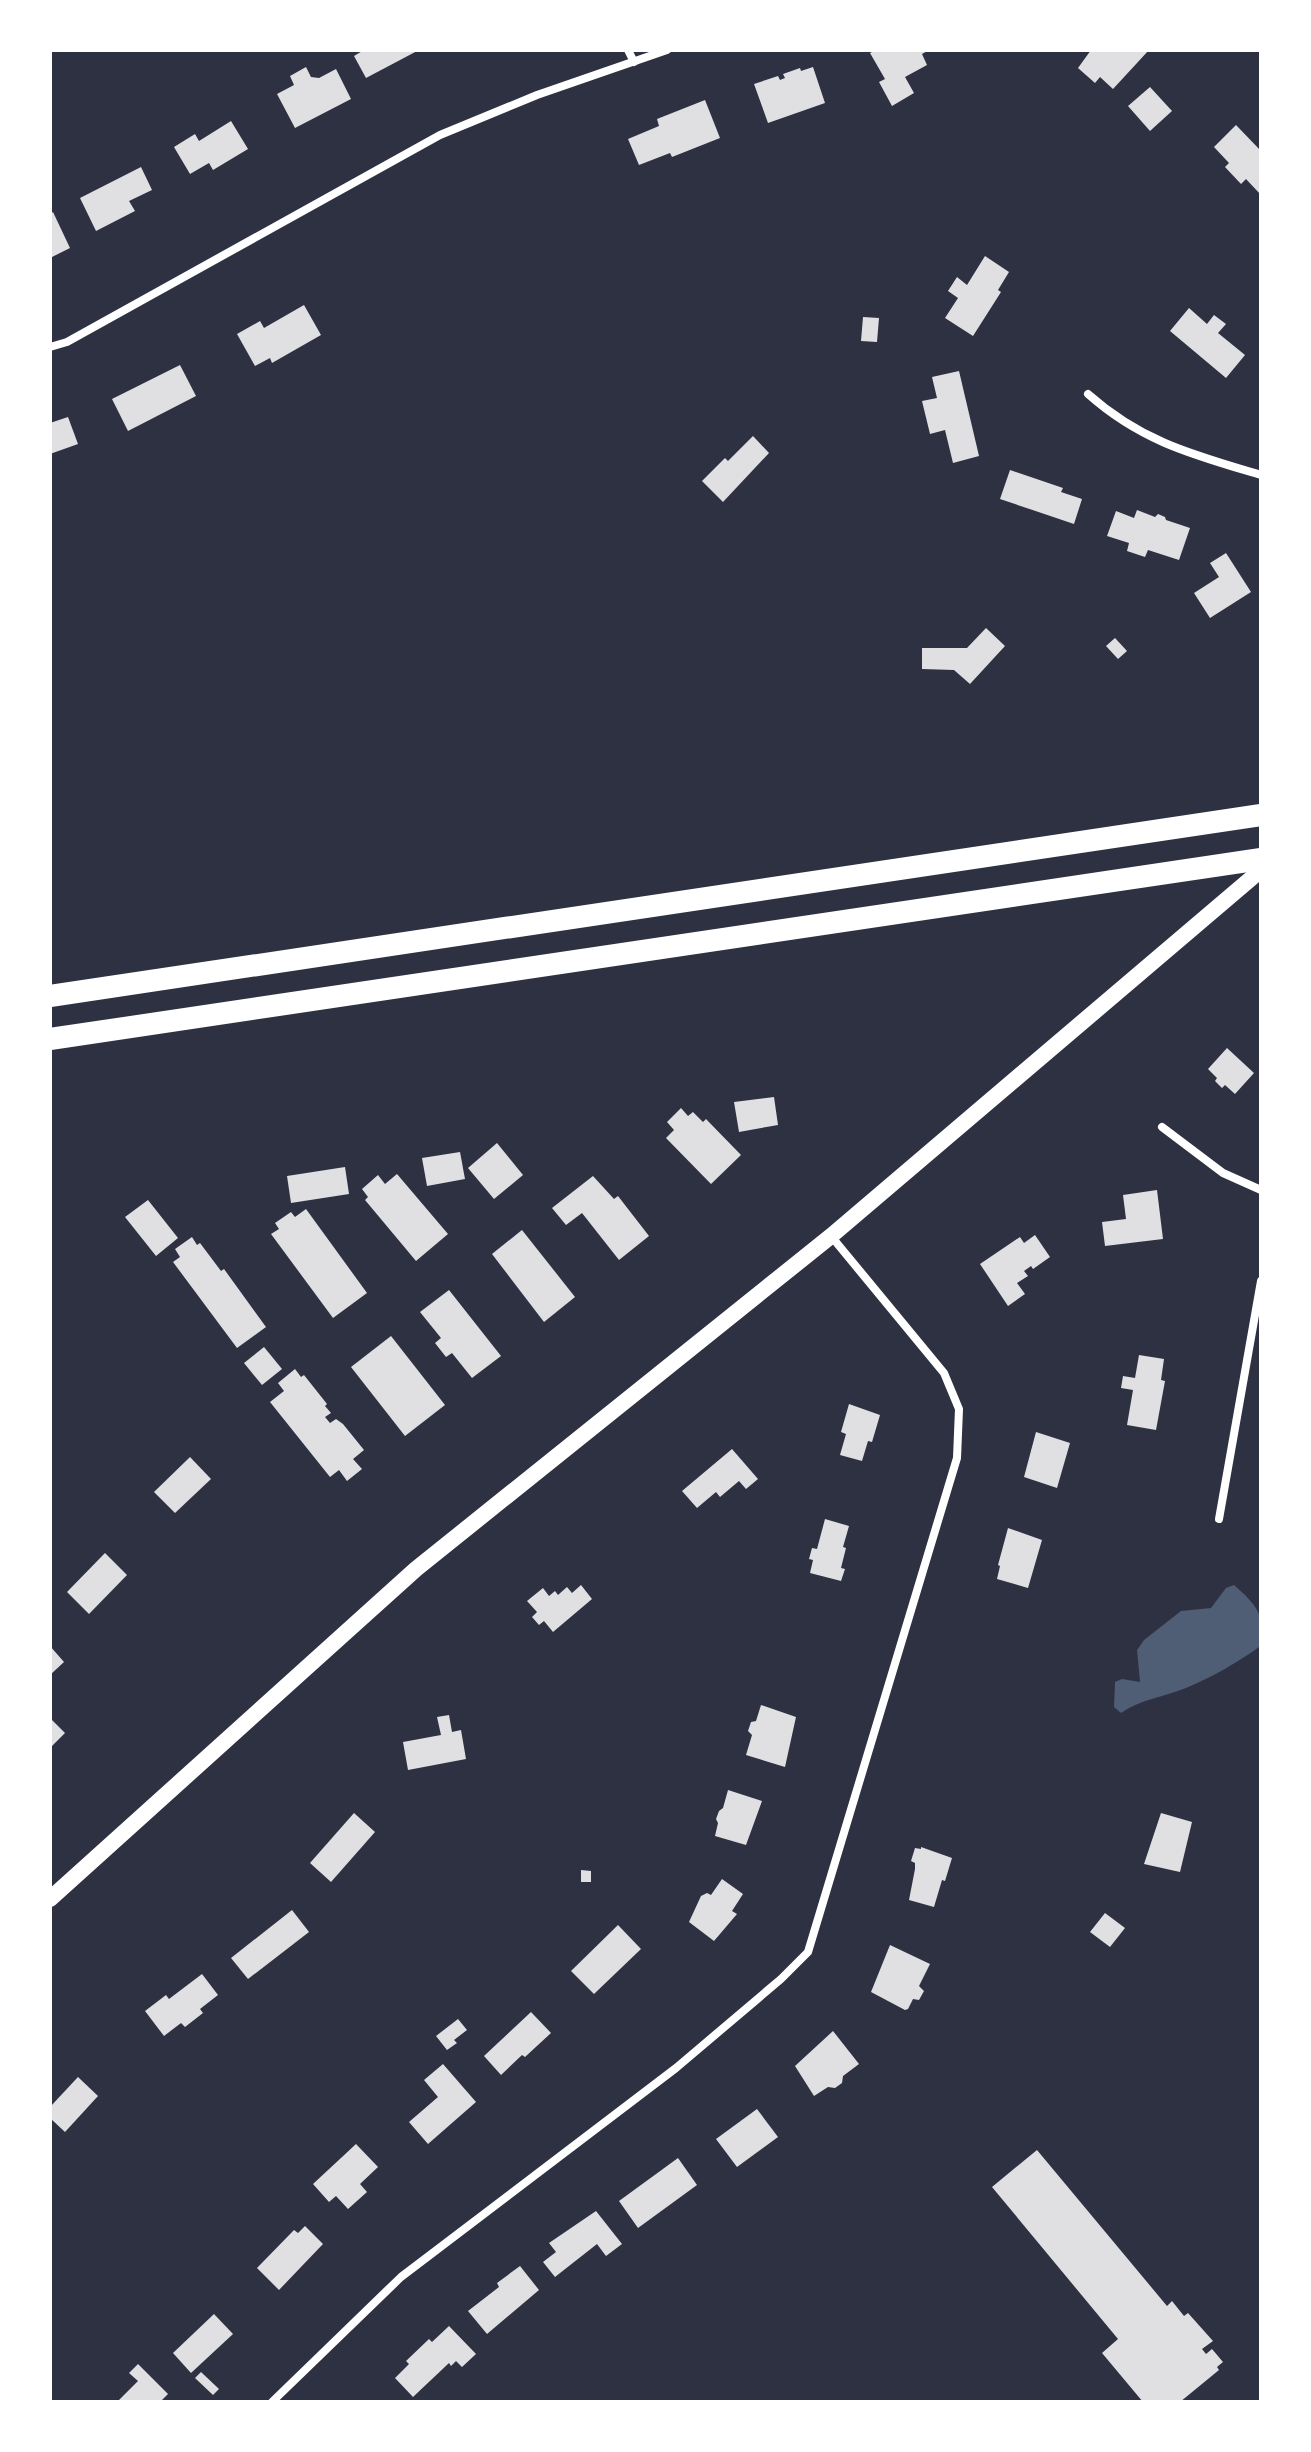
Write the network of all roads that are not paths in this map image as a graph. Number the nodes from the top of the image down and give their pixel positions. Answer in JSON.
{"nodes":[{"id":1,"x":628,"y":50,"type":"edge"},
{"id":2,"x":667,"y":50,"type":"edge"},
{"id":3,"x":634,"y":62,"type":"junction"},
{"id":4,"x":50,"y":347,"type":"edge"},
{"id":5,"x":1088,"y":394,"type":"dead end"},
{"id":6,"x":1261,"y":475,"type":"edge"},
{"id":7,"x":1261,"y":815,"type":"edge"},
{"id":8,"x":1261,"y":859,"type":"edge"},
{"id":9,"x":1261,"y":870,"type":"edge"},
{"id":10,"x":50,"y":996,"type":"edge"},
{"id":11,"x":50,"y":1039,"type":"edge"},
{"id":12,"x":1162,"y":1127,"type":"dead end"},
{"id":13,"x":1261,"y":1190,"type":"edge"},
{"id":14,"x":831,"y":1236,"type":"junction"},
{"id":15,"x":1261,"y":1281,"type":"edge"},
{"id":16,"x":1219,"y":1519,"type":"dead end"},
{"id":17,"x":50,"y":1899,"type":"edge"},
{"id":18,"x":272,"y":2402,"type":"edge"}],
"edges":[{"from":1,"to":3,"type":"street"},
{"from":2,"to":3,"type":"street"},
{"from":3,"to":4,"type":"street"},
{"from":5,"to":6,"type":"street"},
{"from":7,"to":10,"type":"highway"},
{"from":8,"to":11,"type":"highway"},
{"from":9,"to":14,"type":"main road"},
{"from":12,"to":13,"type":"street"},
{"from":14,"to":17,"type":"main road"},
{"from":14,"to":18,"type":"street"},
{"from":15,"to":16,"type":"street"}]}
